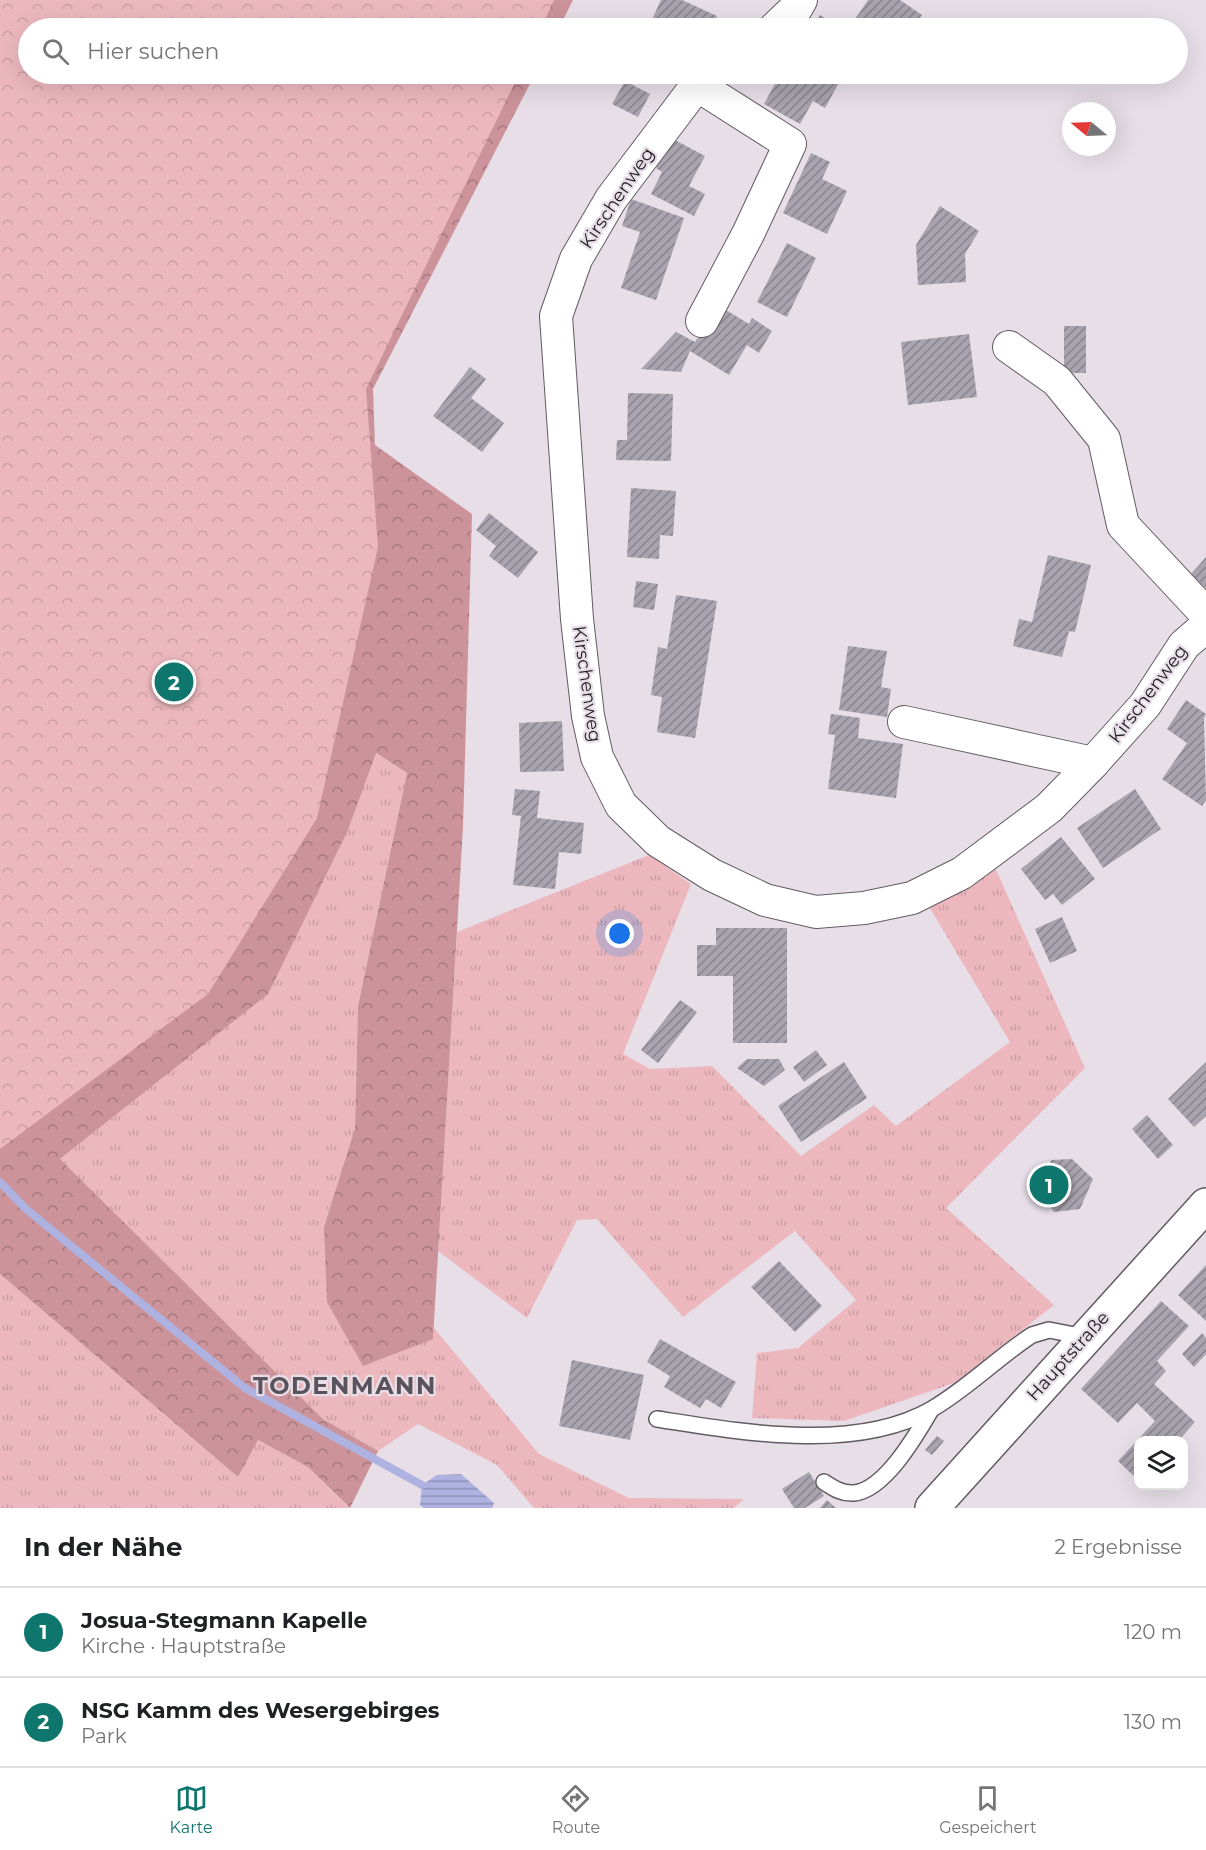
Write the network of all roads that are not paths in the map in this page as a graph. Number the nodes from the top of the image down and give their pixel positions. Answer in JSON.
{"nodes":[{"id":1,"x":801,"y":0,"type":"edge"},
{"id":2,"x":785,"y":18,"type":"edge"},
{"id":3,"x":701,"y":84,"type":"edge"},
{"id":4,"x":712,"y":84,"type":"edge"},
{"id":5,"x":702,"y":321,"type":"dead end"},
{"id":6,"x":1009,"y":347,"type":"dead end"},
{"id":7,"x":1206,"y":614,"type":"edge"},
{"id":8,"x":1206,"y":627,"type":"edge"},
{"id":9,"x":904,"y":722,"type":"dead end"},
{"id":10,"x":1093,"y":763,"type":"junction"},
{"id":11,"x":1206,"y":1205,"type":"edge"},
{"id":12,"x":1086,"y":1337,"type":"junction"},
{"id":13,"x":931,"y":1410,"type":"junction"},
{"id":14,"x":657,"y":1419,"type":"dead end"},
{"id":15,"x":824,"y":1482,"type":"dead end"},
{"id":16,"x":932,"y":1508,"type":"edge"}],
"edges":[{"from":1,"to":2,"type":"street"},
{"from":3,"to":10,"type":"street","name":"Kirschenweg"},
{"from":4,"to":5,"type":"street","name":"Kirschenweg"},
{"from":6,"to":7,"type":"street"},
{"from":8,"to":10,"type":"street","name":"Kirschenweg"},
{"from":9,"to":10,"type":"street"},
{"from":11,"to":12,"type":"main road","name":"Hauptstraße"},
{"from":12,"to":13,"type":"lane"},
{"from":12,"to":16,"type":"main road","name":"Hauptstraße"},
{"from":13,"to":14,"type":"lane"},
{"from":13,"to":15,"type":"lane"}]}
